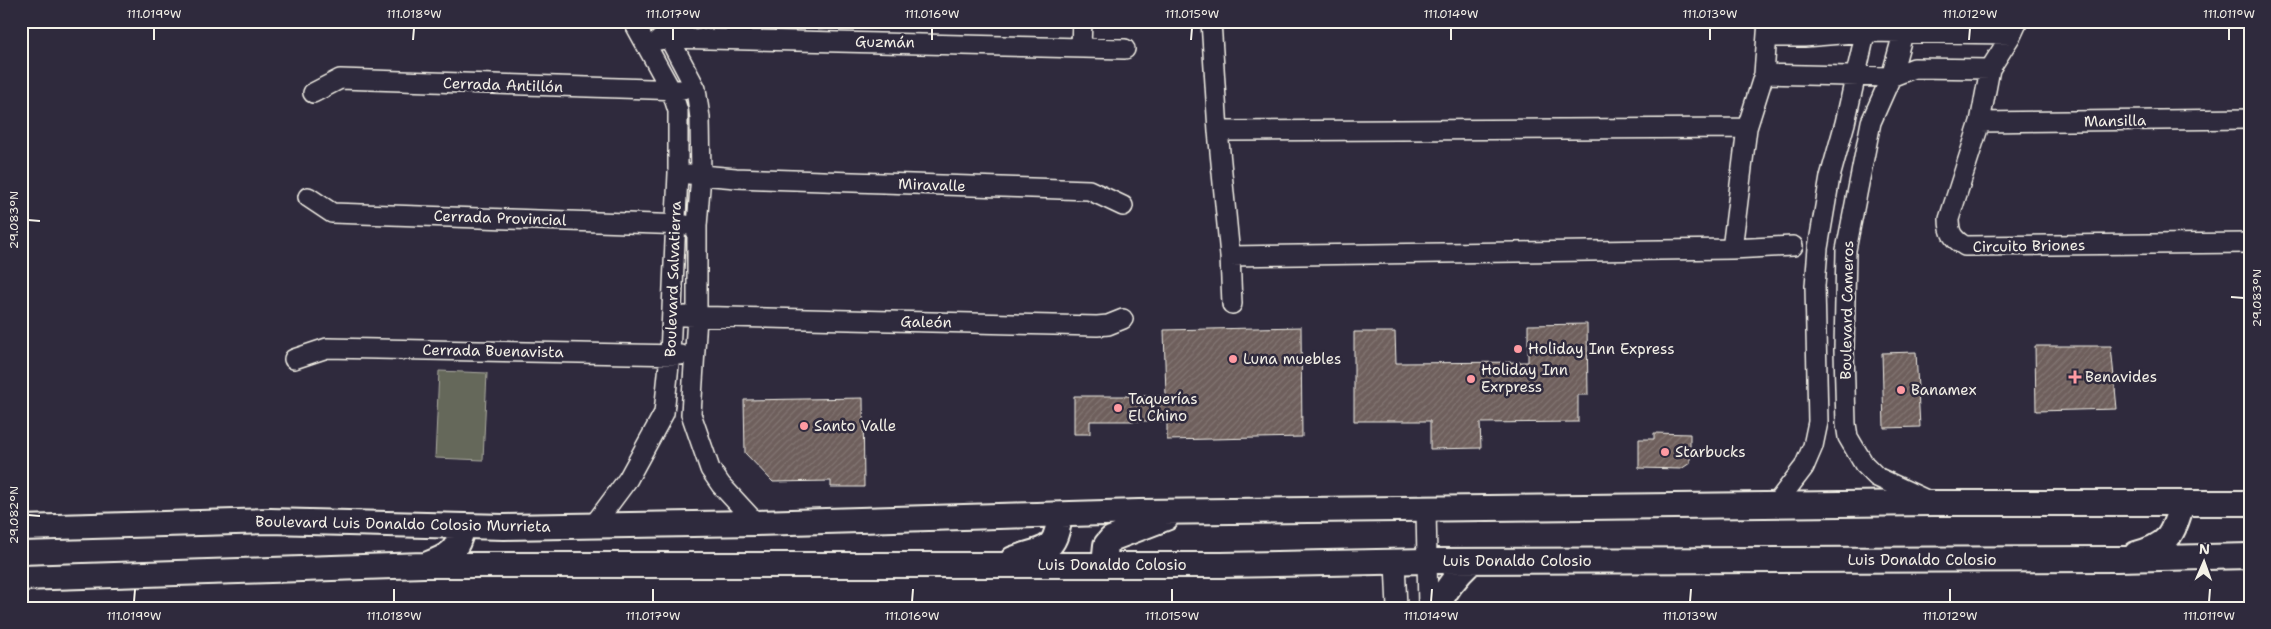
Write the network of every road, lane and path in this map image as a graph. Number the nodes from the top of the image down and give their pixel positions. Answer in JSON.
{"nodes":[{"id":1,"x":633,"y":21,"type":"edge"},
{"id":2,"x":660,"y":21,"type":"edge"},
{"id":3,"x":1082,"y":21,"type":"edge"},
{"id":4,"x":1211,"y":21,"type":"edge"},
{"id":5,"x":1866,"y":26,"type":"edge"},
{"id":6,"x":1904,"y":28,"type":"edge"},
{"id":7,"x":2015,"y":28,"type":"edge"},
{"id":8,"x":1768,"y":29,"type":"edge"},
{"id":9,"x":741,"y":30,"type":"edge"},
{"id":10,"x":668,"y":38,"type":"junction"},
{"id":11,"x":644,"y":42,"type":"junction"},
{"id":12,"x":1081,"y":47,"type":"junction"},
{"id":13,"x":1125,"y":49,"type":"dead end"},
{"id":14,"x":1990,"y":69,"type":"junction"},
{"id":15,"x":1764,"y":74,"type":"junction"},
{"id":16,"x":1855,"y":76,"type":"junction"},
{"id":17,"x":1891,"y":77,"type":"junction"},
{"id":18,"x":696,"y":88,"type":"junction"},
{"id":19,"x":672,"y":92,"type":"junction"},
{"id":20,"x":313,"y":93,"type":"dead end"},
{"id":21,"x":2250,"y":119,"type":"edge"},
{"id":22,"x":1980,"y":122,"type":"junction"},
{"id":23,"x":1747,"y":128,"type":"junction"},
{"id":24,"x":1218,"y":131,"type":"junction"},
{"id":25,"x":678,"y":173,"type":"junction"},
{"id":26,"x":701,"y":175,"type":"junction"},
{"id":27,"x":308,"y":197,"type":"dead end"},
{"id":28,"x":1123,"y":206,"type":"dead end"},
{"id":29,"x":675,"y":224,"type":"junction"},
{"id":30,"x":698,"y":226,"type":"junction"},
{"id":31,"x":2250,"y":243,"type":"edge"},
{"id":32,"x":1793,"y":246,"type":"dead end"},
{"id":33,"x":1818,"y":248,"type":"junction"},
{"id":34,"x":1732,"y":249,"type":"junction"},
{"id":35,"x":1846,"y":250,"type":"junction"},
{"id":36,"x":1230,"y":256,"type":"junction"},
{"id":37,"x":1232,"y":304,"type":"dead end"},
{"id":38,"x":672,"y":316,"type":"junction"},
{"id":39,"x":697,"y":317,"type":"junction"},
{"id":40,"x":1124,"y":319,"type":"dead end"},
{"id":41,"x":670,"y":354,"type":"junction"},
{"id":42,"x":693,"y":355,"type":"junction"},
{"id":43,"x":294,"y":358,"type":"dead end"},
{"id":44,"x":664,"y":413,"type":"junction"},
{"id":45,"x":691,"y":414,"type":"junction"},
{"id":46,"x":1932,"y":502,"type":"junction"},
{"id":47,"x":2250,"y":503,"type":"edge"},
{"id":48,"x":2182,"y":504,"type":"junction"},
{"id":49,"x":1775,"y":505,"type":"junction"},
{"id":50,"x":1426,"y":509,"type":"junction"},
{"id":51,"x":1172,"y":512,"type":"junction"},
{"id":52,"x":1060,"y":515,"type":"junction"},
{"id":53,"x":756,"y":523,"type":"junction"},
{"id":54,"x":463,"y":526,"type":"junction"},
{"id":55,"x":593,"y":526,"type":"junction"},
{"id":56,"x":46,"y":527,"type":"junction"},
{"id":57,"x":21,"y":528,"type":"edge"},
{"id":58,"x":21,"y":536,"type":"edge"},
{"id":59,"x":2250,"y":556,"type":"edge"},
{"id":60,"x":2117,"y":559,"type":"junction"},
{"id":61,"x":1427,"y":561,"type":"junction"},
{"id":62,"x":1395,"y":562,"type":"junction"},
{"id":63,"x":1471,"y":562,"type":"junction"},
{"id":64,"x":1104,"y":564,"type":"junction"},
{"id":65,"x":424,"y":565,"type":"junction"},
{"id":66,"x":998,"y":565,"type":"junction"},
{"id":67,"x":21,"y":578,"type":"edge"},
{"id":68,"x":1398,"y":608,"type":"edge"},
{"id":69,"x":1428,"y":608,"type":"edge"},
{"id":70,"x":1437,"y":608,"type":"edge"}],
"edges":[{"from":1,"to":11,"type":"street","name":"Boulevard Salvatierra"},
{"from":2,"to":10,"type":"street","name":"Boulevard Salvatierra"},
{"from":3,"to":12,"type":"street"},
{"from":4,"to":24,"type":"street"},
{"from":5,"to":6,"type":"street"},
{"from":5,"to":8,"type":"street"},
{"from":5,"to":16,"type":"street","name":"Boulevard Cameros"},
{"from":6,"to":7,"type":"street"},
{"from":6,"to":17,"type":"street","name":"Boulevard Cameros"},
{"from":7,"to":14,"type":"street","name":"Circuito Briones"},
{"from":8,"to":15,"type":"street"},
{"from":9,"to":10,"type":"street","name":"Guzmán"},
{"from":9,"to":12,"type":"street","name":"Guzmán"},
{"from":10,"to":11,"type":"street","name":"Guzmán"},
{"from":10,"to":18,"type":"street","name":"Boulevard Salvatierra"},
{"from":11,"to":19,"type":"street","name":"Boulevard Salvatierra"},
{"from":12,"to":13,"type":"street","name":"Guzmán"},
{"from":14,"to":17,"type":"street"},
{"from":14,"to":22,"type":"street","name":"Circuito Briones"},
{"from":15,"to":16,"type":"street"},
{"from":15,"to":23,"type":"street"},
{"from":16,"to":17,"type":"street"},
{"from":16,"to":33,"type":"street","name":"Boulevard Cameros"},
{"from":17,"to":35,"type":"street","name":"Boulevard Cameros"},
{"from":18,"to":19,"type":"street","name":"Cerrada Antillón"},
{"from":18,"to":26,"type":"street","name":"Boulevard Salvatierra"},
{"from":19,"to":20,"type":"street","name":"Cerrada Antillón"},
{"from":19,"to":25,"type":"street","name":"Boulevard Salvatierra"},
{"from":21,"to":22,"type":"street","name":"Mansilla"},
{"from":22,"to":31,"type":"street","name":"Circuito Briones"},
{"from":23,"to":24,"type":"street"},
{"from":23,"to":34,"type":"street"},
{"from":24,"to":36,"type":"street"},
{"from":25,"to":26,"type":"street","name":"Miravalle"},
{"from":25,"to":29,"type":"street","name":"Boulevard Salvatierra"},
{"from":26,"to":28,"type":"street","name":"Miravalle"},
{"from":26,"to":30,"type":"street","name":"Boulevard Salvatierra"},
{"from":27,"to":29,"type":"street","name":"Cerrada Provincial"},
{"from":29,"to":30,"type":"street","name":"Cerrada Provincial"},
{"from":29,"to":38,"type":"street","name":"Boulevard Salvatierra"},
{"from":30,"to":39,"type":"street","name":"Boulevard Salvatierra"},
{"from":32,"to":34,"type":"street"},
{"from":33,"to":35,"type":"street"},
{"from":33,"to":49,"type":"street","name":"Boulevard Cameros"},
{"from":34,"to":36,"type":"street"},
{"from":35,"to":46,"type":"street","name":"Boulevard Cameros"},
{"from":36,"to":37,"type":"street"},
{"from":38,"to":39,"type":"street","name":"Galeón"},
{"from":38,"to":41,"type":"street","name":"Boulevard Salvatierra"},
{"from":39,"to":40,"type":"street","name":"Galeón"},
{"from":39,"to":42,"type":"street","name":"Boulevard Salvatierra"},
{"from":41,"to":42,"type":"street","name":"Cerrada Buenavista"},
{"from":41,"to":43,"type":"street","name":"Cerrada Buenavista"},
{"from":41,"to":44,"type":"street","name":"Boulevard Salvatierra"},
{"from":42,"to":45,"type":"street","name":"Boulevard Salvatierra"},
{"from":44,"to":45,"type":"street"},
{"from":44,"to":55,"type":"street","name":"Boulevard Salvatierra"},
{"from":45,"to":53,"type":"street","name":"Boulevard Salvatierra"},
{"from":46,"to":48,"type":"main road"},
{"from":46,"to":49,"type":"main road"},
{"from":47,"to":48,"type":"main road"},
{"from":48,"to":60,"type":"main road"},
{"from":49,"to":50,"type":"main road"},
{"from":50,"to":51,"type":"main road"},
{"from":50,"to":61,"type":"street"},
{"from":51,"to":52,"type":"main road"},
{"from":51,"to":64,"type":"main road"},
{"from":52,"to":53,"type":"main road","name":"Boulevard Luis Donaldo Colosio Murrieta"},
{"from":52,"to":66,"type":"main road"},
{"from":53,"to":55,"type":"main road","name":"Boulevard Luis Donaldo Colosio Murrieta"},
{"from":54,"to":55,"type":"main road","name":"Boulevard Luis Donaldo Colosio Murrieta"},
{"from":54,"to":56,"type":"main road","name":"Boulevard Luis Donaldo Colosio Murrieta"},
{"from":54,"to":65,"type":"main road"},
{"from":56,"to":57,"type":"main road","name":"Boulevard Luis Donaldo Colosio Murrieta"},
{"from":56,"to":58,"type":"main road"},
{"from":59,"to":60,"type":"main road","name":"Luis Donaldo Colosio"},
{"from":60,"to":63,"type":"main road","name":"Luis Donaldo Colosio"},
{"from":61,"to":62,"type":"main road","name":"Luis Donaldo Colosio"},
{"from":61,"to":63,"type":"main road","name":"Luis Donaldo Colosio"},
{"from":61,"to":69,"type":"street"},
{"from":62,"to":64,"type":"main road","name":"Luis Donaldo Colosio"},
{"from":62,"to":68,"type":"street"},
{"from":63,"to":70,"type":"main road"},
{"from":64,"to":66,"type":"main road","name":"Luis Donaldo Colosio"},
{"from":65,"to":66,"type":"main road","name":"Luis Donaldo Colosio"},
{"from":65,"to":67,"type":"main road"}]}
